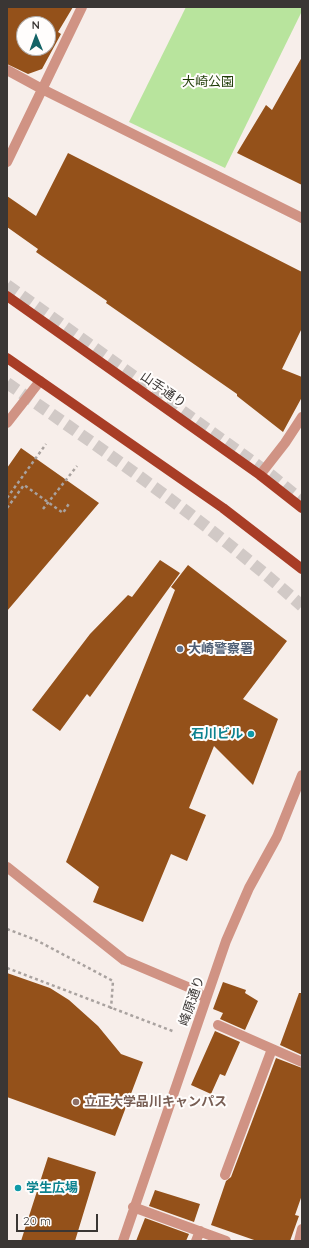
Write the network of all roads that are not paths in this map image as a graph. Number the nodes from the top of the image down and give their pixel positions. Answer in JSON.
{"nodes":[{"id":1,"x":82,"y":7,"type":"edge"},
{"id":2,"x":7,"y":70,"type":"edge"},
{"id":3,"x":42,"y":89,"type":"junction"},
{"id":4,"x":7,"y":162,"type":"edge"},
{"id":5,"x":302,"y":218,"type":"edge"},
{"id":6,"x":7,"y":296,"type":"edge"},
{"id":7,"x":7,"y":358,"type":"edge"},
{"id":8,"x":40,"y":381,"type":"junction"},
{"id":9,"x":302,"y":417,"type":"edge"},
{"id":10,"x":7,"y":423,"type":"edge"},
{"id":11,"x":260,"y":475,"type":"junction"},
{"id":12,"x":302,"y":508,"type":"edge"},
{"id":13,"x":302,"y":569,"type":"edge"},
{"id":14,"x":302,"y":775,"type":"edge"},
{"id":15,"x":7,"y":867,"type":"edge"},
{"id":16,"x":206,"y":999,"type":"junction"},
{"id":17,"x":218,"y":1025,"type":"dead end"},
{"id":18,"x":272,"y":1049,"type":"junction"},
{"id":19,"x":302,"y":1062,"type":"edge"},
{"id":20,"x":225,"y":1175,"type":"dead end"},
{"id":21,"x":134,"y":1207,"type":"junction"},
{"id":22,"x":302,"y":1229,"type":"edge"},
{"id":23,"x":200,"y":1231,"type":"junction"},
{"id":24,"x":123,"y":1241,"type":"edge"},
{"id":25,"x":196,"y":1241,"type":"edge"},
{"id":26,"x":226,"y":1241,"type":"edge"},
{"id":27,"x":299,"y":1241,"type":"edge"}],
"edges":[{"from":1,"to":3,"type":"street"},
{"from":2,"to":3,"type":"street"},
{"from":3,"to":4,"type":"street"},
{"from":3,"to":5,"type":"street"},
{"from":6,"to":11,"type":"main road","name":"山手通り"},
{"from":7,"to":8,"type":"main road"},
{"from":8,"to":10,"type":"street"},
{"from":8,"to":13,"type":"main road"},
{"from":9,"to":11,"type":"street"},
{"from":11,"to":12,"type":"main road","name":"山手通り"},
{"from":14,"to":16,"type":"street","name":"峰原通り"},
{"from":15,"to":16,"type":"street"},
{"from":16,"to":21,"type":"street","name":"峰原通り"},
{"from":17,"to":18,"type":"street"},
{"from":18,"to":19,"type":"street"},
{"from":18,"to":20,"type":"street"},
{"from":21,"to":23,"type":"street"},
{"from":21,"to":24,"type":"street","name":"峰原通り"},
{"from":22,"to":27,"type":"street"},
{"from":23,"to":25,"type":"street"},
{"from":23,"to":26,"type":"street"}]}
